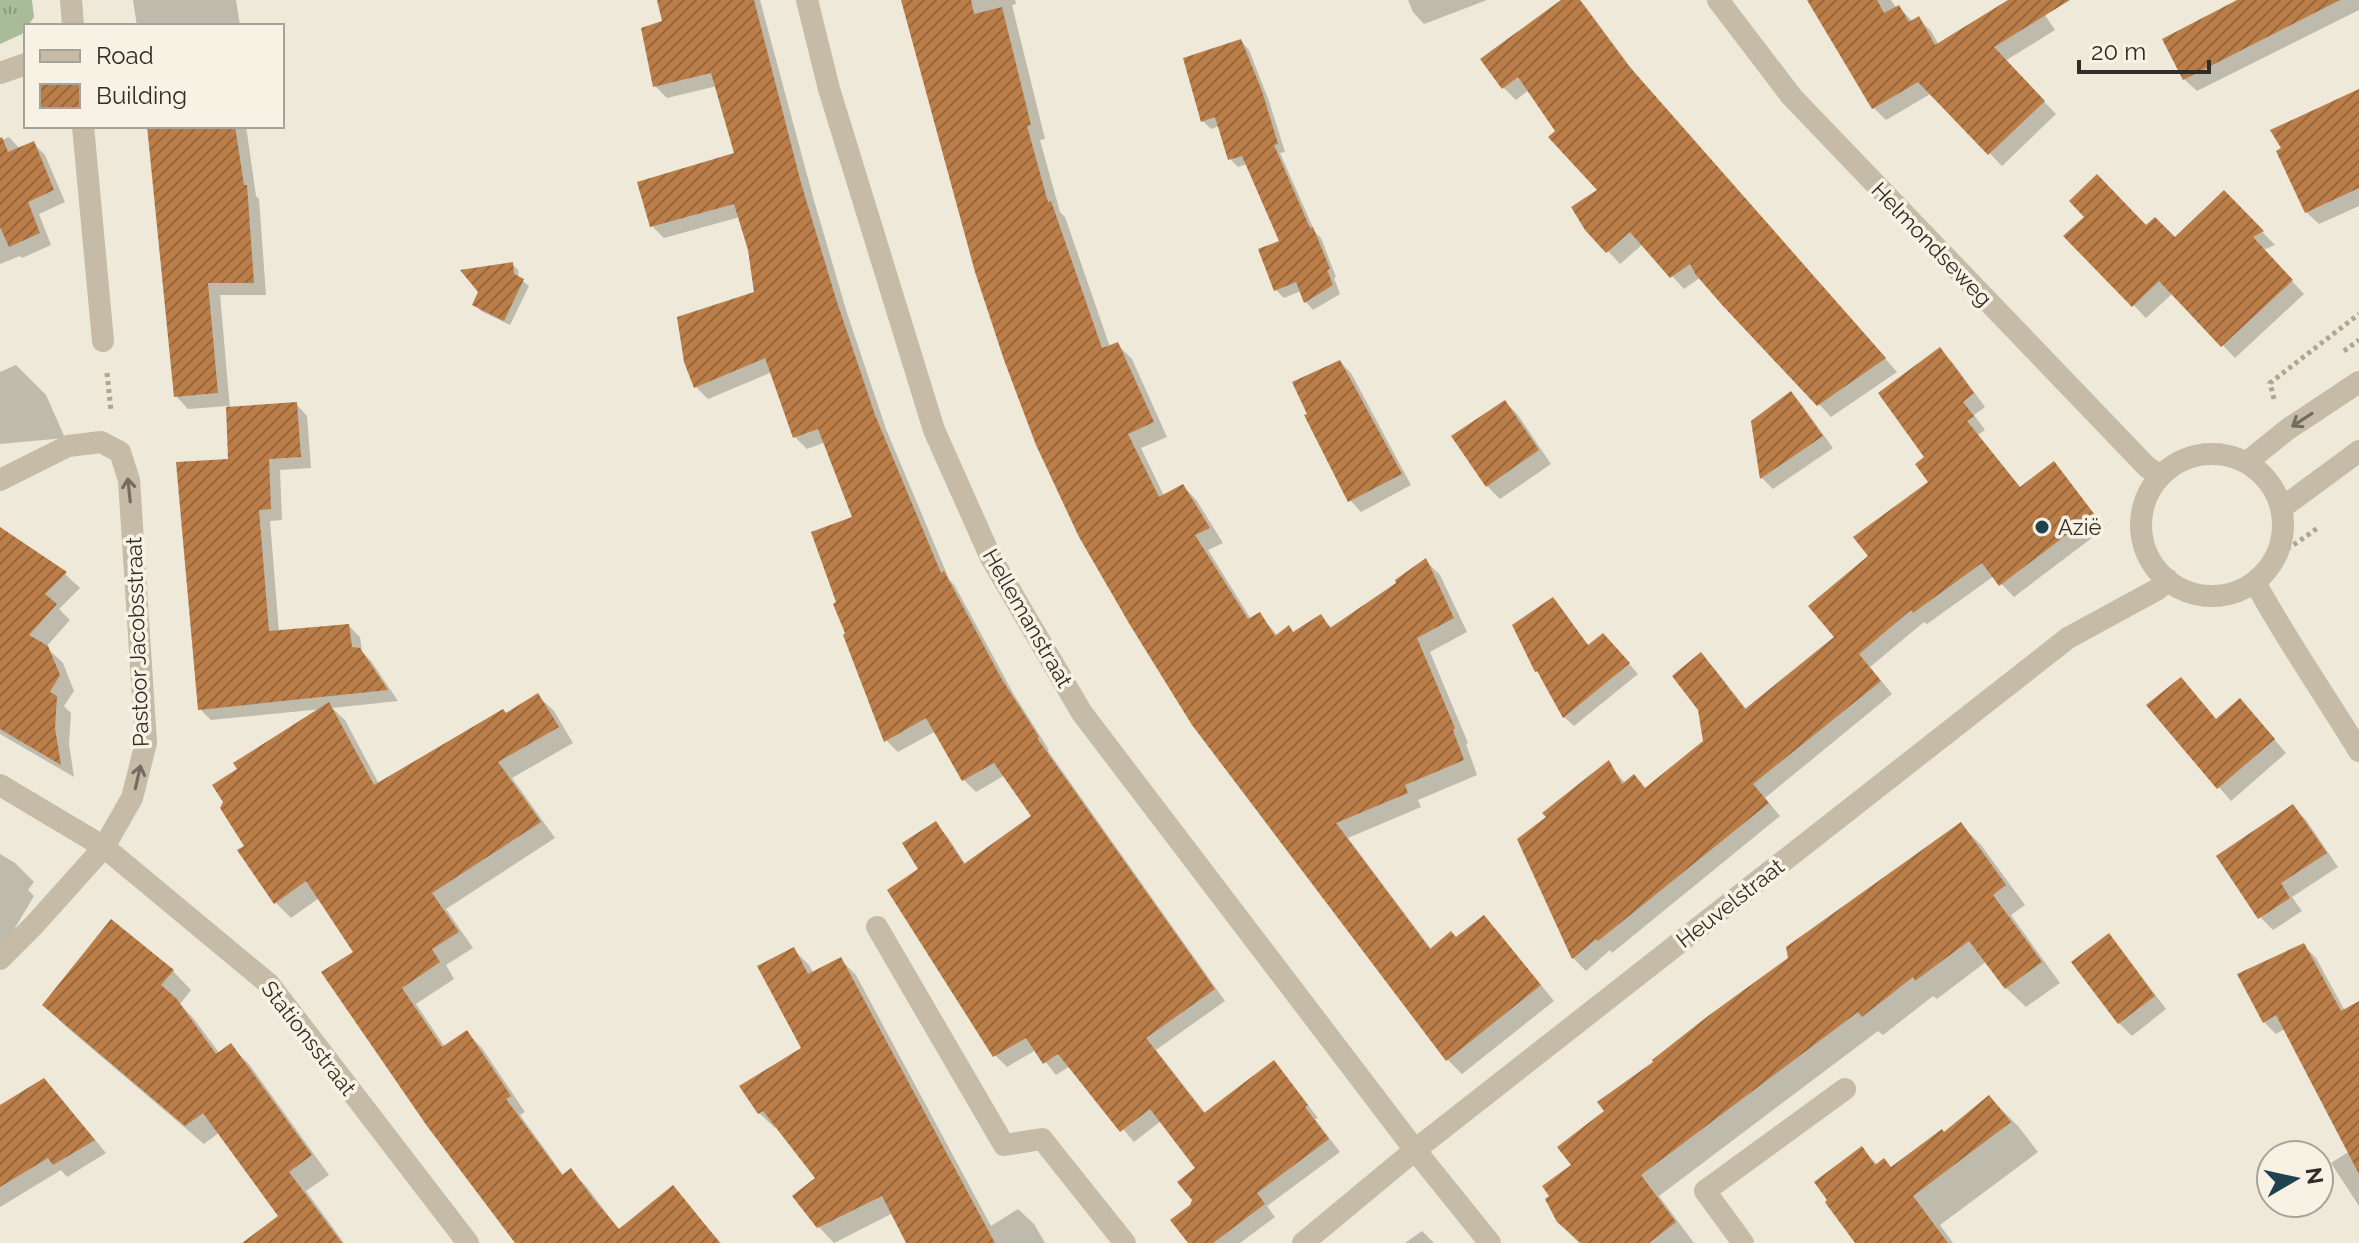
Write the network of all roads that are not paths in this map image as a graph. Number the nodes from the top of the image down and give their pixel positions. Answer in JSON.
{"nodes":[{"id":1,"x":71,"y":0,"type":"edge"},
{"id":2,"x":807,"y":0,"type":"edge"},
{"id":3,"x":1718,"y":0,"type":"edge"},
{"id":4,"x":73,"y":24,"type":"edge"},
{"id":5,"x":24,"y":65,"type":"edge"},
{"id":6,"x":0,"y":73,"type":"edge"},
{"id":7,"x":83,"y":128,"type":"edge"},
{"id":8,"x":103,"y":341,"type":"road end"},
{"id":9,"x":2359,"y":382,"type":"edge"},
{"id":10,"x":2359,"y":451,"type":"edge"},
{"id":11,"x":2247,"y":462,"type":"junction"},
{"id":12,"x":2159,"y":475,"type":"junction"},
{"id":13,"x":0,"y":480,"type":"edge"},
{"id":14,"x":2283,"y":507,"type":"junction"},
{"id":15,"x":2167,"y":579,"type":"junction"},
{"id":16,"x":2256,"y":584,"type":"junction"},
{"id":17,"x":2359,"y":751,"type":"edge"},
{"id":18,"x":0,"y":785,"type":"edge"},
{"id":19,"x":104,"y":847,"type":"junction"},
{"id":20,"x":877,"y":927,"type":"dead end"},
{"id":21,"x":0,"y":959,"type":"edge"},
{"id":22,"x":1845,"y":1089,"type":"dead end"},
{"id":23,"x":1415,"y":1150,"type":"junction"},
{"id":24,"x":468,"y":1243,"type":"edge"},
{"id":25,"x":1125,"y":1243,"type":"edge"},
{"id":26,"x":1303,"y":1243,"type":"edge"},
{"id":27,"x":1490,"y":1243,"type":"edge"},
{"id":28,"x":1743,"y":1243,"type":"edge"}],
"edges":[{"from":1,"to":4,"type":"street"},
{"from":2,"to":23,"type":"street","name":"Hellemanstraat"},
{"from":3,"to":12,"type":"street","name":"Helmondseweg"},
{"from":5,"to":6,"type":"street"},
{"from":7,"to":8,"type":"street"},
{"from":9,"to":11,"type":"street","one_way":true},
{"from":10,"to":14,"type":"street"},
{"from":11,"to":12,"type":"street"},
{"from":11,"to":14,"type":"street"},
{"from":12,"to":15,"type":"street"},
{"from":19,"to":13,"type":"street","name":"Pastoor Jacobsstraat","one_way":true},
{"from":14,"to":16,"type":"street"},
{"from":15,"to":16,"type":"street"},
{"from":15,"to":23,"type":"street","name":"Heuvelstraat"},
{"from":16,"to":17,"type":"street"},
{"from":18,"to":19,"type":"street","name":"Stationsstraat"},
{"from":19,"to":21,"type":"street","name":"Pastoor Jacobsstraat"},
{"from":19,"to":24,"type":"street","name":"Stationsstraat"},
{"from":20,"to":25,"type":"street"},
{"from":22,"to":28,"type":"street"},
{"from":23,"to":26,"type":"street","name":"Heuvelstraat"},
{"from":23,"to":27,"type":"street","name":"Hellemanstraat"}]}
